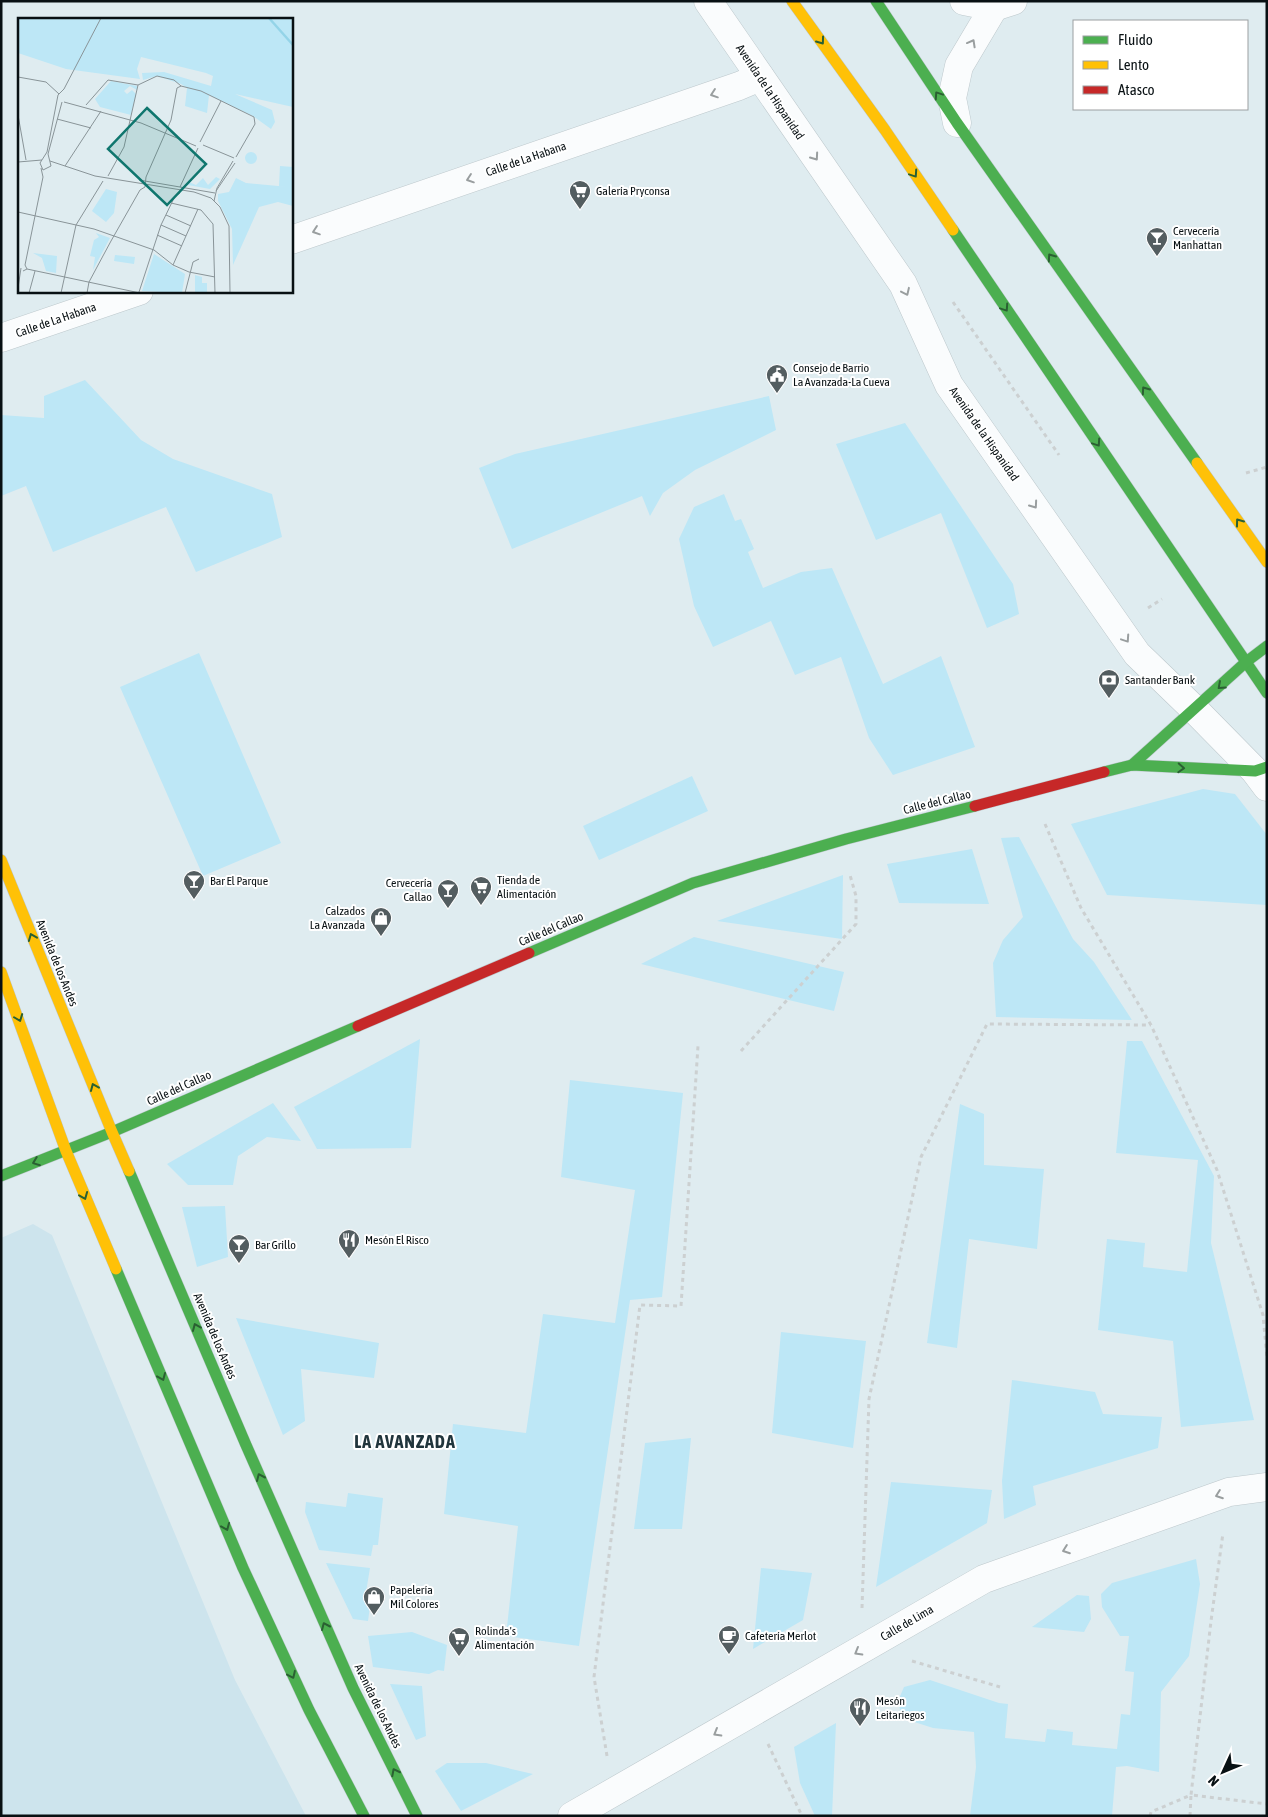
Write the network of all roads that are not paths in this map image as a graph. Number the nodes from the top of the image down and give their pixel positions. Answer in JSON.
{"nodes":[{"id":1,"x":708,"y":1,"type":"edge"},
{"id":2,"x":792,"y":1,"type":"edge"},
{"id":3,"x":876,"y":1,"type":"edge"},
{"id":4,"x":964,"y":1,"type":"edge"},
{"id":5,"x":1003,"y":4,"type":"edge"},
{"id":6,"x":760,"y":77,"type":"junction"},
{"id":7,"x":957,"y":123,"type":"junction"},
{"id":8,"x":292,"y":240,"type":"edge"},
{"id":9,"x":136,"y":292,"type":"edge"},
{"id":10,"x":1,"y":338,"type":"edge"},
{"id":11,"x":1267,"y":562,"type":"edge"},
{"id":12,"x":1267,"y":646,"type":"edge"},
{"id":13,"x":1246,"y":662,"type":"junction"},
{"id":14,"x":1267,"y":693,"type":"edge"},
{"id":15,"x":1194,"y":708,"type":"junction"},
{"id":16,"x":1132,"y":766,"type":"junction"},
{"id":17,"x":1263,"y":775,"type":"edge"},
{"id":18,"x":1,"y":860,"type":"edge"},
{"id":19,"x":1,"y":972,"type":"edge"},
{"id":20,"x":112,"y":1132,"type":"junction"},
{"id":21,"x":66,"y":1150,"type":"junction"},
{"id":22,"x":1,"y":1176,"type":"edge"},
{"id":23,"x":1267,"y":1487,"type":"edge"},
{"id":24,"x":364,"y":1816,"type":"edge"},
{"id":25,"x":417,"y":1816,"type":"edge"},
{"id":26,"x":572,"y":1816,"type":"edge"}],
"edges":[{"from":1,"to":6,"type":"street","name":"Avenida de la Hispanidad"},
{"from":2,"to":13,"type":"main road","one_way":true},
{"from":7,"to":3,"type":"main road","one_way":true},
{"from":4,"to":5,"type":"street"},
{"from":7,"to":5,"type":"street","one_way":true},
{"from":6,"to":8,"type":"street","name":"Calle de La Habana","one_way":true},
{"from":6,"to":15,"type":"street","name":"Avenida de la Hispanidad","one_way":true},
{"from":11,"to":7,"type":"main road","one_way":true},
{"from":9,"to":10,"type":"street","name":"Calle de La Habana"},
{"from":12,"to":13,"type":"main road","name":"Calle del Callao"},
{"from":13,"to":14,"type":"main road"},
{"from":13,"to":15,"type":"main road","name":"Calle del Callao","one_way":true},
{"from":15,"to":16,"type":"main road","name":"Calle del Callao"},
{"from":15,"to":17,"type":"street","name":"Avenida de la Hispanidad"},
{"from":16,"to":17,"type":"main road","name":"Calle del Callao","one_way":true},
{"from":16,"to":20,"type":"main road","name":"Calle del Callao"},
{"from":20,"to":18,"type":"main road","name":"Avenida de los Andes","one_way":true},
{"from":19,"to":21,"type":"main road","one_way":true},
{"from":20,"to":21,"type":"main road","name":"Calle del Callao"},
{"from":25,"to":20,"type":"main road","name":"Avenida de los Andes","one_way":true},
{"from":21,"to":22,"type":"main road","name":"Calle del Callao","one_way":true},
{"from":21,"to":24,"type":"main road","one_way":true},
{"from":23,"to":26,"type":"street","name":"Calle de Lima","one_way":true}]}
